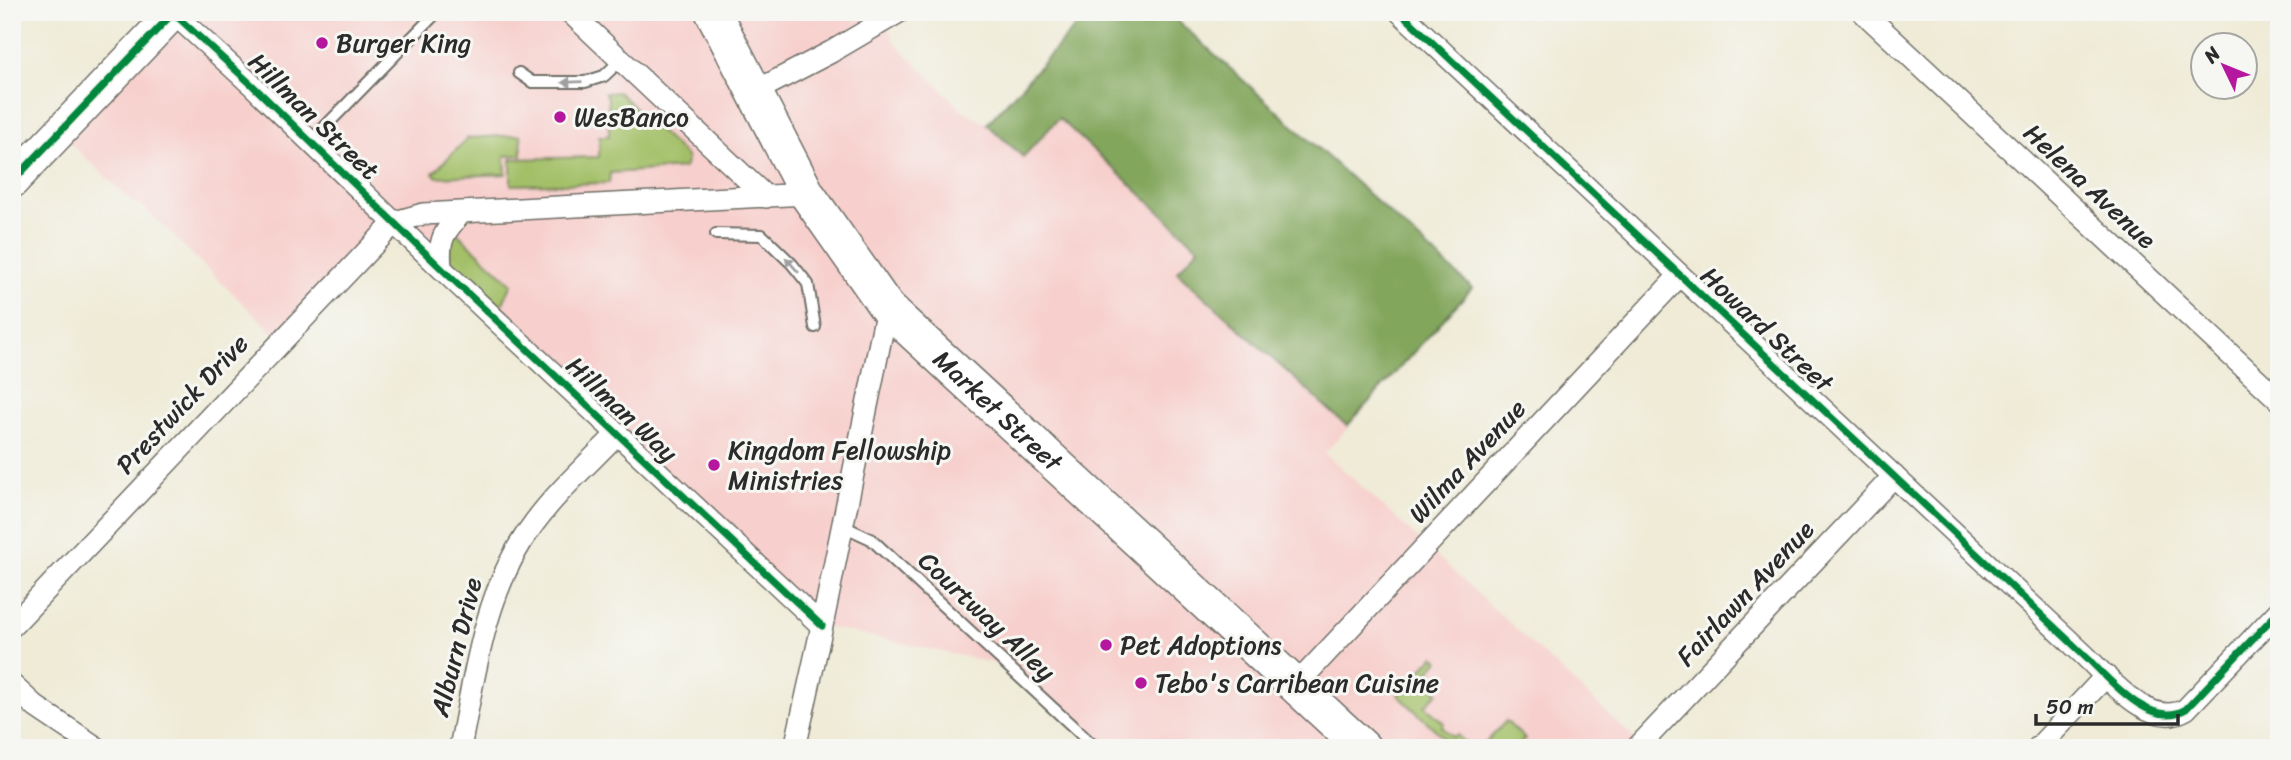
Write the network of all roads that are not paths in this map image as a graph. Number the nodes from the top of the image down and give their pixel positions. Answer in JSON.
{"nodes":[{"id":1,"x":437,"y":12,"type":"edge"},
{"id":2,"x":570,"y":12,"type":"edge"},
{"id":3,"x":713,"y":12,"type":"edge"},
{"id":4,"x":1401,"y":12,"type":"edge"},
{"id":5,"x":1863,"y":12,"type":"edge"},
{"id":6,"x":174,"y":13,"type":"edge"},
{"id":7,"x":889,"y":15,"type":"edge"},
{"id":8,"x":621,"y":60,"type":"junction"},
{"id":9,"x":519,"y":73,"type":"dead end"},
{"id":10,"x":754,"y":92,"type":"junction"},
{"id":11,"x":311,"y":141,"type":"junction"},
{"id":12,"x":12,"y":182,"type":"edge"},
{"id":13,"x":807,"y":194,"type":"junction"},
{"id":14,"x":766,"y":197,"type":"junction"},
{"id":15,"x":462,"y":212,"type":"junction"},
{"id":16,"x":395,"y":222,"type":"junction"},
{"id":17,"x":716,"y":234,"type":"dead end"},
{"id":18,"x":440,"y":267,"type":"junction"},
{"id":19,"x":1680,"y":275,"type":"junction"},
{"id":20,"x":887,"y":308,"type":"junction"},
{"id":21,"x":814,"y":327,"type":"dead end"},
{"id":22,"x":2279,"y":400,"type":"edge"},
{"id":23,"x":618,"y":433,"type":"junction"},
{"id":24,"x":1894,"y":476,"type":"junction"},
{"id":25,"x":843,"y":526,"type":"junction"},
{"id":26,"x":2279,"y":611,"type":"edge"},
{"id":27,"x":12,"y":626,"type":"edge"},
{"id":28,"x":822,"y":626,"type":"junction"},
{"id":29,"x":2106,"y":676,"type":"junction"},
{"id":30,"x":12,"y":685,"type":"edge"},
{"id":31,"x":1296,"y":685,"type":"junction"},
{"id":32,"x":97,"y":748,"type":"edge"},
{"id":33,"x":460,"y":748,"type":"edge"},
{"id":34,"x":795,"y":748,"type":"edge"},
{"id":35,"x":1096,"y":748,"type":"edge"},
{"id":36,"x":1363,"y":748,"type":"edge"},
{"id":37,"x":1637,"y":748,"type":"edge"},
{"id":38,"x":2038,"y":748,"type":"edge"}],
"edges":[{"from":1,"to":11,"type":"lane"},
{"from":2,"to":8,"type":"street"},
{"from":3,"to":10,"type":"main road","name":"Market Street"},
{"from":4,"to":19,"type":"street","name":"Howard Street"},
{"from":5,"to":22,"type":"street","name":"Helena Avenue"},
{"from":6,"to":11,"type":"street","name":"Hillman Street"},
{"from":6,"to":12,"type":"main road"},
{"from":7,"to":10,"type":"street"},
{"from":8,"to":9,"type":"lane","one_way":true},
{"from":8,"to":14,"type":"street"},
{"from":10,"to":13,"type":"main road","name":"Market Street"},
{"from":11,"to":16,"type":"street","name":"Hillman Street"},
{"from":13,"to":14,"type":"street"},
{"from":13,"to":20,"type":"main road","name":"Market Street"},
{"from":14,"to":15,"type":"street"},
{"from":15,"to":16,"type":"street"},
{"from":15,"to":18,"type":"street"},
{"from":16,"to":18,"type":"street","name":"Hillman Way"},
{"from":16,"to":27,"type":"street","name":"Prestwick Drive"},
{"from":21,"to":17,"type":"lane","one_way":true},
{"from":18,"to":23,"type":"street","name":"Hillman Way"},
{"from":19,"to":24,"type":"street","name":"Howard Street"},
{"from":19,"to":31,"type":"street","name":"Wilma Avenue"},
{"from":20,"to":25,"type":"street"},
{"from":20,"to":31,"type":"main road","name":"Market Street"},
{"from":23,"to":28,"type":"street","name":"Hillman Way"},
{"from":23,"to":33,"type":"street","name":"Alburn Drive"},
{"from":24,"to":29,"type":"street","name":"Howard Street"},
{"from":24,"to":37,"type":"street","name":"Fairlawn Avenue"},
{"from":25,"to":28,"type":"street"},
{"from":25,"to":35,"type":"lane","name":"Courtway Alley"},
{"from":26,"to":29,"type":"street","name":"Howard Street"},
{"from":28,"to":34,"type":"street"},
{"from":29,"to":38,"type":"street"},
{"from":30,"to":32,"type":"street"},
{"from":31,"to":36,"type":"main road","name":"Market Street"}]}
